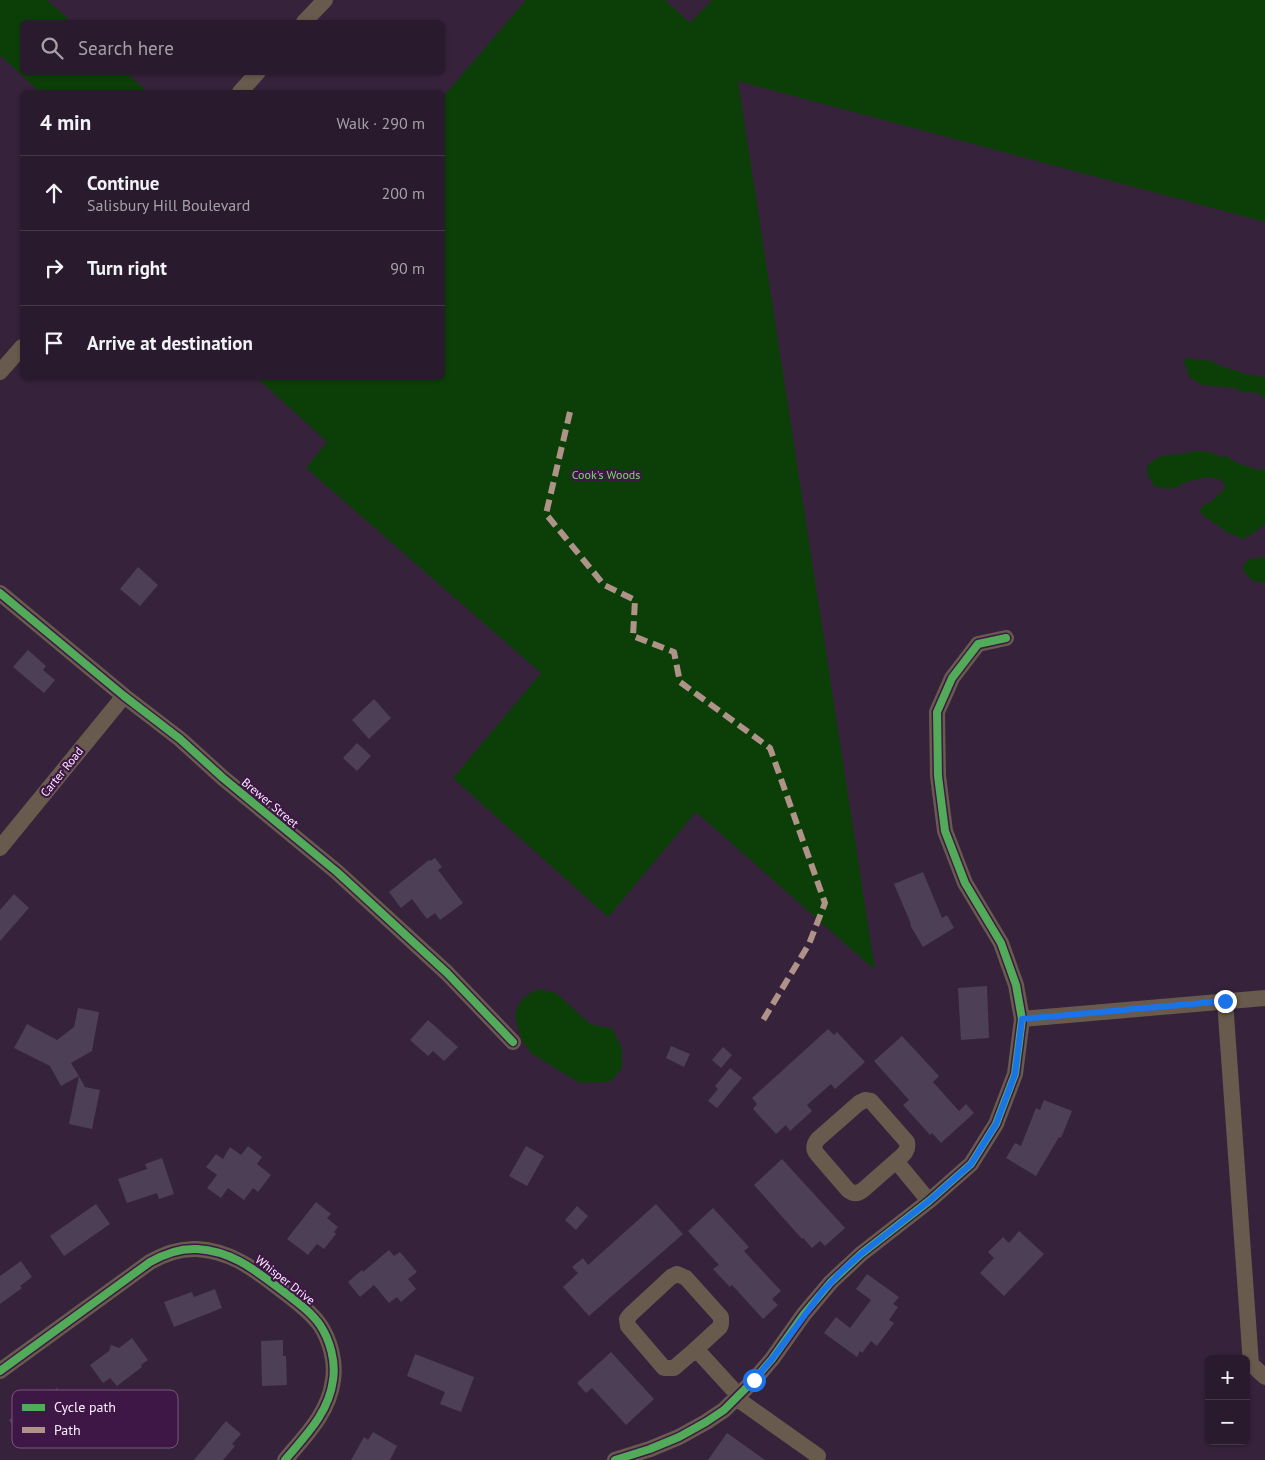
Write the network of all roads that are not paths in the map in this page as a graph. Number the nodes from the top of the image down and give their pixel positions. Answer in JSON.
{"nodes":[{"id":1,"x":325,"y":0,"type":"edge"},
{"id":2,"x":306,"y":20,"type":"edge"},
{"id":3,"x":255,"y":75,"type":"edge"},
{"id":4,"x":242,"y":90,"type":"edge"},
{"id":5,"x":20,"y":349,"type":"edge"},
{"id":6,"x":0,"y":372,"type":"edge"},
{"id":7,"x":0,"y":593,"type":"edge"},
{"id":8,"x":1006,"y":638,"type":"dead end"},
{"id":9,"x":124,"y":696,"type":"junction"},
{"id":10,"x":0,"y":848,"type":"edge"},
{"id":11,"x":1265,"y":998,"type":"edge"},
{"id":12,"x":1225,"y":1001,"type":"junction"},
{"id":13,"x":1022,"y":1019,"type":"junction"},
{"id":14,"x":513,"y":1042,"type":"dead end"},
{"id":15,"x":896,"y":1161,"type":"junction"},
{"id":16,"x":929,"y":1201,"type":"junction"},
{"id":17,"x":696,"y":1349,"type":"junction"},
{"id":18,"x":0,"y":1370,"type":"edge"},
{"id":19,"x":1265,"y":1377,"type":"edge"},
{"id":20,"x":737,"y":1397,"type":"junction"},
{"id":21,"x":818,"y":1456,"type":"dead end"},
{"id":22,"x":285,"y":1460,"type":"edge"},
{"id":23,"x":615,"y":1460,"type":"edge"}],
"edges":[{"from":1,"to":2,"type":"street"},
{"from":3,"to":4,"type":"street"},
{"from":5,"to":6,"type":"street"},
{"from":7,"to":9,"type":"street","name":"Brewer Street"},
{"from":8,"to":13,"type":"street"},
{"from":9,"to":10,"type":"street","name":"Carter Road"},
{"from":9,"to":14,"type":"street","name":"Brewer Street"},
{"from":11,"to":12,"type":"street"},
{"from":12,"to":13,"type":"street"},
{"from":12,"to":19,"type":"street"},
{"from":13,"to":16,"type":"street"},
{"from":15,"to":15,"type":"street"},
{"from":15,"to":16,"type":"street"},
{"from":16,"to":20,"type":"street"},
{"from":17,"to":17,"type":"street"},
{"from":17,"to":20,"type":"street"},
{"from":18,"to":22,"type":"street","name":"Whisper Drive"},
{"from":20,"to":21,"type":"street"},
{"from":20,"to":23,"type":"street"}]}
